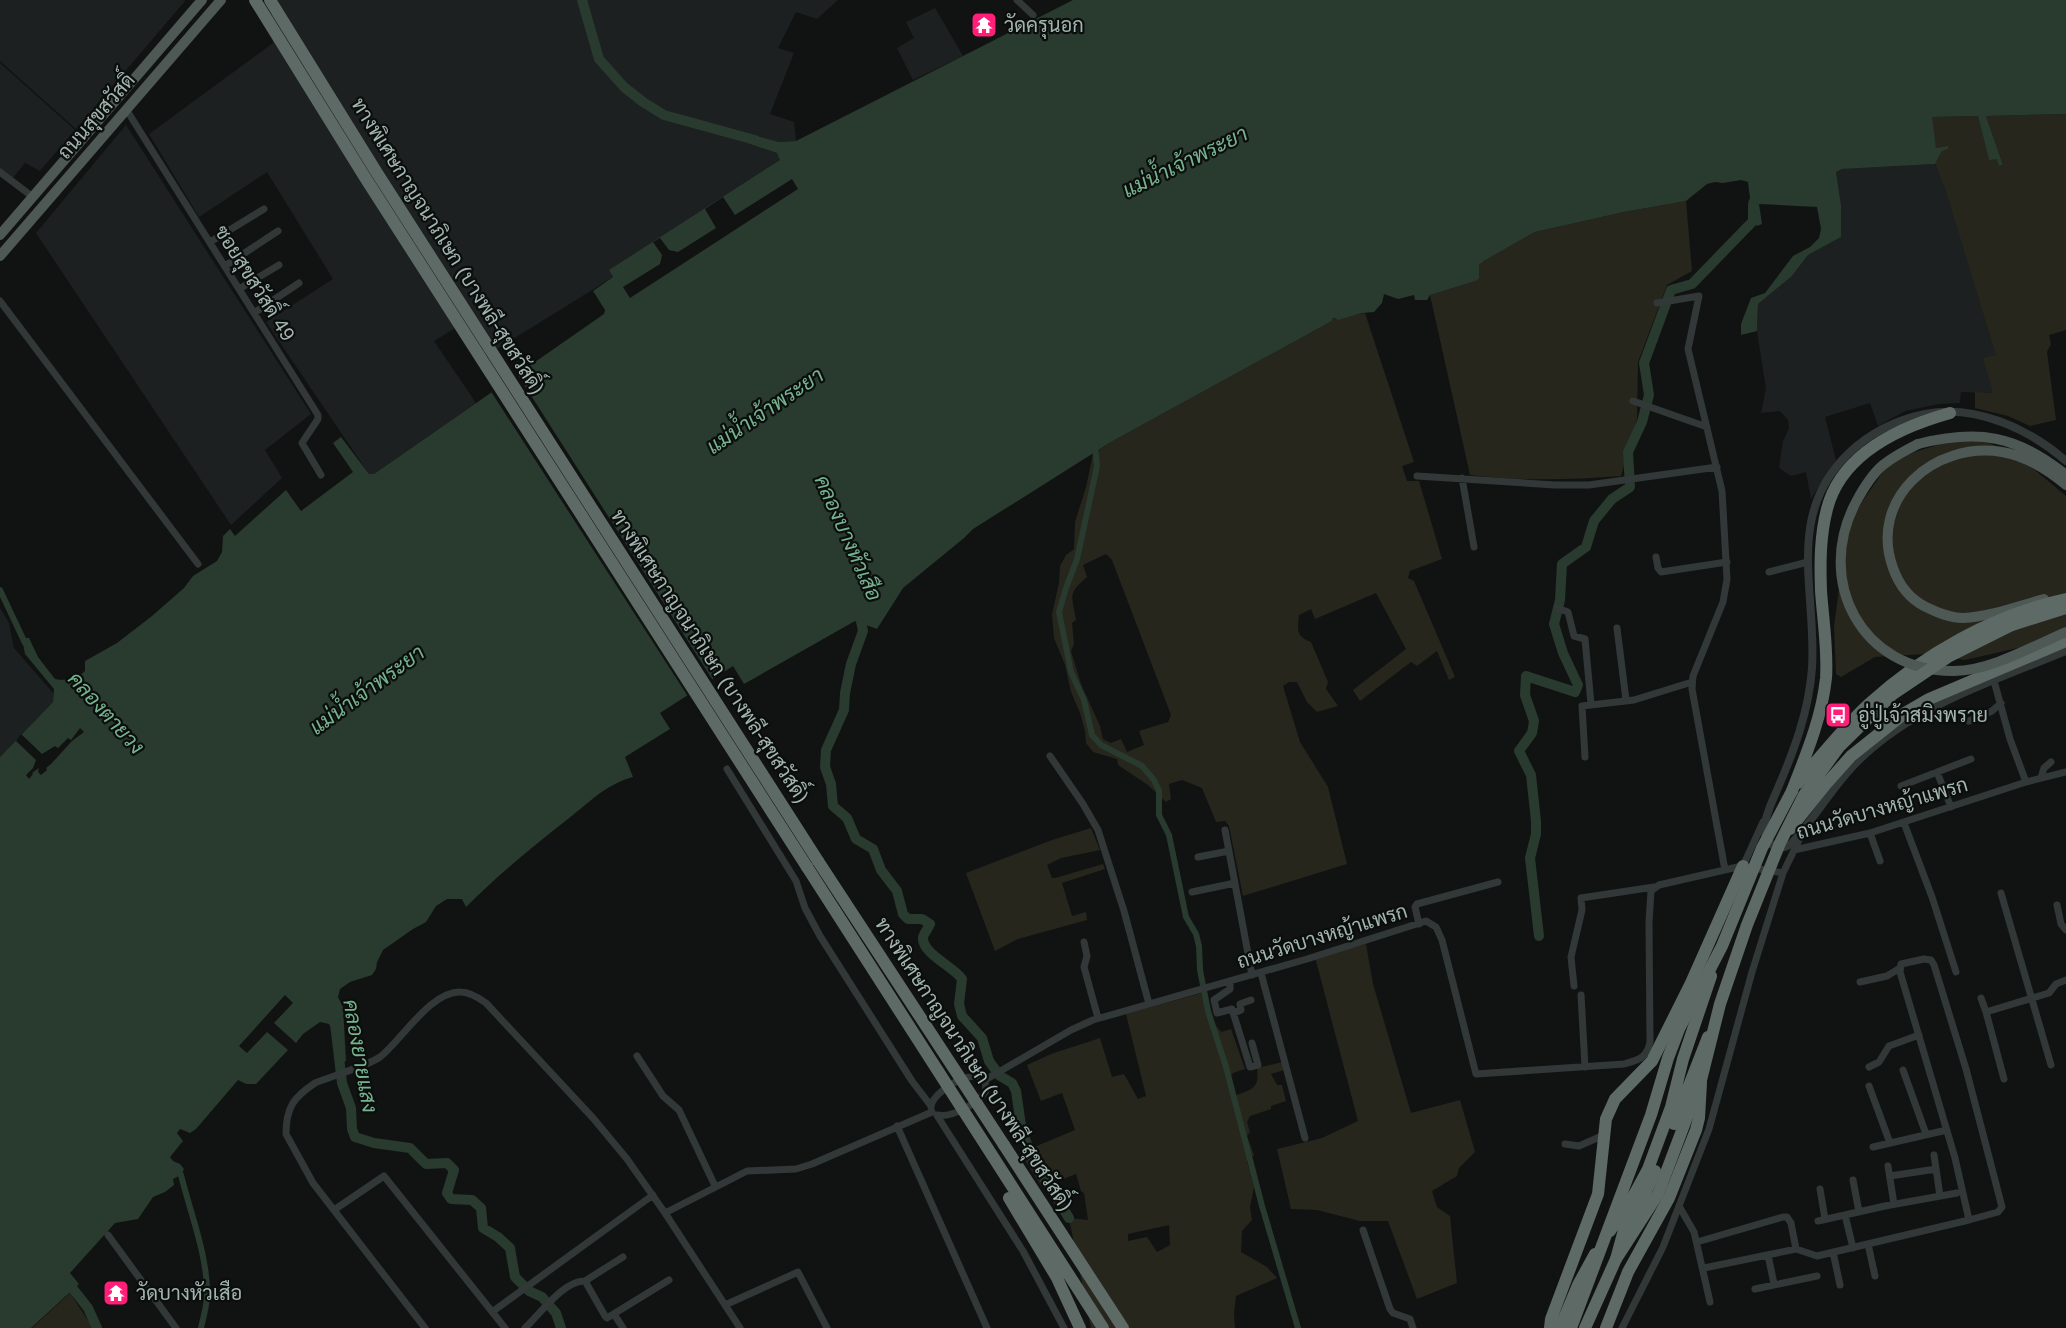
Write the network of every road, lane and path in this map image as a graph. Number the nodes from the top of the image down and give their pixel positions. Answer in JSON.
{"nodes":[{"id":1,"x":202,"y":0,"type":"edge"},
{"id":2,"x":220,"y":0,"type":"edge"},
{"id":3,"x":255,"y":0,"type":"edge"},
{"id":4,"x":270,"y":0,"type":"edge"},
{"id":5,"x":1017,"y":0,"type":"edge"},
{"id":6,"x":1033,"y":15,"type":"dead end"},
{"id":7,"x":126,"y":109,"type":"junction"},
{"id":8,"x":0,"y":172,"type":"edge"},
{"id":9,"x":33,"y":197,"type":"junction"},
{"id":10,"x":264,"y":209,"type":"dead end"},
{"id":11,"x":278,"y":231,"type":"dead end"},
{"id":12,"x":0,"y":235,"type":"edge"},
{"id":13,"x":210,"y":242,"type":"junction"},
{"id":14,"x":0,"y":256,"type":"edge"},
{"id":15,"x":279,"y":265,"type":"dead end"},
{"id":16,"x":225,"y":266,"type":"junction"},
{"id":17,"x":298,"y":283,"type":"dead end"},
{"id":18,"x":239,"y":289,"type":"junction"},
{"id":19,"x":0,"y":301,"type":"edge"},
{"id":20,"x":1657,"y":303,"type":"dead end"},
{"id":21,"x":254,"y":313,"type":"junction"},
{"id":22,"x":1635,"y":401,"type":"dead end"},
{"id":23,"x":1950,"y":413,"type":"junction"},
{"id":24,"x":1707,"y":427,"type":"junction"},
{"id":25,"x":2066,"y":461,"type":"edge"},
{"id":26,"x":1718,"y":467,"type":"junction"},
{"id":27,"x":321,"y":475,"type":"dead end"},
{"id":28,"x":2066,"y":475,"type":"edge"},
{"id":29,"x":1417,"y":476,"type":"dead end"},
{"id":30,"x":1462,"y":478,"type":"junction"},
{"id":31,"x":2066,"y":485,"type":"edge"},
{"id":32,"x":1474,"y":547,"type":"dead end"},
{"id":33,"x":1656,"y":557,"type":"dead end"},
{"id":34,"x":1727,"y":562,"type":"junction"},
{"id":35,"x":1808,"y":562,"type":"junction"},
{"id":36,"x":198,"y":564,"type":"dead end"},
{"id":37,"x":1769,"y":572,"type":"dead end"},
{"id":38,"x":2066,"y":593,"type":"edge"},
{"id":39,"x":2066,"y":599,"type":"edge"},
{"id":40,"x":2066,"y":608,"type":"edge"},
{"id":41,"x":1561,"y":609,"type":"dead end"},
{"id":42,"x":1617,"y":628,"type":"dead end"},
{"id":43,"x":2066,"y":632,"type":"edge"},
{"id":44,"x":2066,"y":641,"type":"edge"},
{"id":45,"x":2066,"y":651,"type":"edge"},
{"id":46,"x":1994,"y":681,"type":"junction"},
{"id":47,"x":1692,"y":682,"type":"junction"},
{"id":48,"x":1626,"y":700,"type":"junction"},
{"id":49,"x":2001,"y":703,"type":"junction"},
{"id":50,"x":1591,"y":704,"type":"junction"},
{"id":51,"x":1969,"y":721,"type":"dead end"},
{"id":52,"x":1050,"y":756,"type":"dead end"},
{"id":53,"x":1585,"y":757,"type":"dead end"},
{"id":54,"x":1971,"y":759,"type":"dead end"},
{"id":55,"x":2051,"y":762,"type":"dead end"},
{"id":56,"x":727,"y":769,"type":"dead end"},
{"id":57,"x":1937,"y":772,"type":"junction"},
{"id":58,"x":2066,"y":772,"type":"edge"},
{"id":59,"x":2041,"y":778,"type":"junction"},
{"id":60,"x":2026,"y":782,"type":"junction"},
{"id":61,"x":1901,"y":786,"type":"dead end"},
{"id":62,"x":1792,"y":791,"type":"junction"},
{"id":63,"x":1951,"y":807,"type":"junction"},
{"id":64,"x":1765,"y":818,"type":"junction"},
{"id":65,"x":1904,"y":823,"type":"junction"},
{"id":66,"x":1806,"y":827,"type":"junction"},
{"id":67,"x":1225,"y":830,"type":"dead end"},
{"id":68,"x":1870,"y":833,"type":"junction"},
{"id":69,"x":1780,"y":843,"type":"junction"},
{"id":70,"x":1794,"y":850,"type":"junction"},
{"id":71,"x":1229,"y":851,"type":"junction"},
{"id":72,"x":1198,"y":856,"type":"dead end"},
{"id":73,"x":1880,"y":861,"type":"dead end"},
{"id":74,"x":1743,"y":866,"type":"junction"},
{"id":75,"x":1725,"y":870,"type":"junction"},
{"id":76,"x":1783,"y":873,"type":"junction"},
{"id":77,"x":1498,"y":882,"type":"dead end"},
{"id":78,"x":1235,"y":883,"type":"junction"},
{"id":79,"x":1654,"y":887,"type":"junction"},
{"id":80,"x":1192,"y":892,"type":"dead end"},
{"id":81,"x":2001,"y":893,"type":"dead end"},
{"id":82,"x":2057,"y":905,"type":"dead end"},
{"id":83,"x":1419,"y":924,"type":"junction"},
{"id":84,"x":2066,"y":930,"type":"edge"},
{"id":85,"x":1084,"y":942,"type":"dead end"},
{"id":86,"x":1900,"y":968,"type":"junction"},
{"id":87,"x":1261,"y":972,"type":"junction"},
{"id":88,"x":1956,"y":972,"type":"dead end"},
{"id":89,"x":1252,"y":975,"type":"junction"},
{"id":90,"x":2066,"y":980,"type":"edge"},
{"id":91,"x":1230,"y":981,"type":"junction"},
{"id":92,"x":1860,"y":982,"type":"dead end"},
{"id":93,"x":1574,"y":986,"type":"dead end"},
{"id":94,"x":1581,"y":995,"type":"dead end"},
{"id":95,"x":1981,"y":998,"type":"dead end"},
{"id":96,"x":2031,"y":999,"type":"junction"},
{"id":97,"x":1251,"y":1000,"type":"dead end"},
{"id":98,"x":1149,"y":1004,"type":"junction"},
{"id":99,"x":1720,"y":1004,"type":"junction"},
{"id":100,"x":1986,"y":1012,"type":"junction"},
{"id":101,"x":1234,"y":1013,"type":"junction"},
{"id":102,"x":1098,"y":1018,"type":"junction"},
{"id":103,"x":913,"y":1032,"type":"junction"},
{"id":104,"x":1919,"y":1035,"type":"junction"},
{"id":105,"x":1252,"y":1043,"type":"dead end"},
{"id":106,"x":637,"y":1056,"type":"dead end"},
{"id":107,"x":2051,"y":1065,"type":"dead end"},
{"id":108,"x":1585,"y":1067,"type":"junction"},
{"id":109,"x":1869,"y":1067,"type":"dead end"},
{"id":110,"x":1904,"y":1070,"type":"dead end"},
{"id":111,"x":2004,"y":1079,"type":"dead end"},
{"id":112,"x":985,"y":1080,"type":"junction"},
{"id":113,"x":1701,"y":1080,"type":"junction"},
{"id":114,"x":1869,"y":1086,"type":"dead end"},
{"id":115,"x":934,"y":1111,"type":"junction"},
{"id":116,"x":897,"y":1126,"type":"junction"},
{"id":117,"x":1947,"y":1130,"type":"junction"},
{"id":118,"x":1926,"y":1134,"type":"junction"},
{"id":119,"x":1604,"y":1135,"type":"junction"},
{"id":120,"x":1305,"y":1138,"type":"dead end"},
{"id":121,"x":1565,"y":1143,"type":"dead end"},
{"id":122,"x":1890,"y":1143,"type":"junction"},
{"id":123,"x":1873,"y":1147,"type":"dead end"},
{"id":124,"x":1934,"y":1155,"type":"dead end"},
{"id":125,"x":1888,"y":1166,"type":"dead end"},
{"id":126,"x":1936,"y":1169,"type":"junction"},
{"id":127,"x":1890,"y":1176,"type":"junction"},
{"id":128,"x":1853,"y":1180,"type":"dead end"},
{"id":129,"x":715,"y":1186,"type":"junction"},
{"id":130,"x":1820,"y":1189,"type":"dead end"},
{"id":131,"x":1957,"y":1193,"type":"dead end"},
{"id":132,"x":653,"y":1195,"type":"junction"},
{"id":133,"x":1940,"y":1196,"type":"junction"},
{"id":134,"x":1894,"y":1204,"type":"junction"},
{"id":135,"x":1679,"y":1206,"type":"junction"},
{"id":136,"x":334,"y":1210,"type":"junction"},
{"id":137,"x":1859,"y":1212,"type":"junction"},
{"id":138,"x":665,"y":1213,"type":"junction"},
{"id":139,"x":1845,"y":1215,"type":"junction"},
{"id":140,"x":1970,"y":1220,"type":"junction"},
{"id":141,"x":1364,"y":1230,"type":"dead end"},
{"id":142,"x":108,"y":1235,"type":"dead end"},
{"id":143,"x":1603,"y":1241,"type":"junction"},
{"id":144,"x":1697,"y":1242,"type":"junction"},
{"id":145,"x":1868,"y":1244,"type":"junction"},
{"id":146,"x":1853,"y":1248,"type":"junction"},
{"id":147,"x":1796,"y":1249,"type":"junction"},
{"id":148,"x":1073,"y":1251,"type":"junction"},
{"id":149,"x":1833,"y":1252,"type":"junction"},
{"id":150,"x":1768,"y":1255,"type":"junction"},
{"id":151,"x":623,"y":1257,"type":"dead end"},
{"id":152,"x":1616,"y":1259,"type":"junction"},
{"id":153,"x":1704,"y":1268,"type":"junction"},
{"id":154,"x":1817,"y":1276,"type":"dead end"},
{"id":155,"x":1875,"y":1276,"type":"dead end"},
{"id":156,"x":669,"y":1280,"type":"dead end"},
{"id":157,"x":585,"y":1281,"type":"junction"},
{"id":158,"x":1774,"y":1284,"type":"junction"},
{"id":159,"x":1840,"y":1285,"type":"dead end"},
{"id":160,"x":1604,"y":1287,"type":"junction"},
{"id":161,"x":1755,"y":1289,"type":"dead end"},
{"id":162,"x":1710,"y":1302,"type":"dead end"},
{"id":163,"x":725,"y":1305,"type":"junction"},
{"id":164,"x":1556,"y":1306,"type":"junction"},
{"id":165,"x":492,"y":1312,"type":"junction"},
{"id":166,"x":614,"y":1314,"type":"junction"},
{"id":167,"x":176,"y":1328,"type":"edge"},
{"id":168,"x":425,"y":1328,"type":"edge"},
{"id":169,"x":505,"y":1328,"type":"edge"},
{"id":170,"x":525,"y":1328,"type":"edge"},
{"id":171,"x":623,"y":1328,"type":"edge"},
{"id":172,"x":740,"y":1328,"type":"edge"},
{"id":173,"x":827,"y":1328,"type":"edge"},
{"id":174,"x":987,"y":1328,"type":"edge"},
{"id":175,"x":1064,"y":1328,"type":"edge"},
{"id":176,"x":1080,"y":1328,"type":"edge"},
{"id":177,"x":1103,"y":1328,"type":"edge"},
{"id":178,"x":1123,"y":1328,"type":"edge"},
{"id":179,"x":1132,"y":1328,"type":"edge"},
{"id":180,"x":1413,"y":1328,"type":"edge"},
{"id":181,"x":1543,"y":1328,"type":"edge"},
{"id":182,"x":1551,"y":1328,"type":"edge"},
{"id":183,"x":1560,"y":1328,"type":"edge"},
{"id":184,"x":1571,"y":1328,"type":"edge"},
{"id":185,"x":1585,"y":1328,"type":"edge"},
{"id":186,"x":1592,"y":1328,"type":"edge"},
{"id":187,"x":1606,"y":1328,"type":"edge"},
{"id":188,"x":1622,"y":1328,"type":"edge"}],
"edges":[{"from":1,"to":9,"type":"main road","name":"ถนนสุขสวัสดิ์"},
{"from":2,"to":7,"type":"main road","name":"ถนนสุขสวัสดิ์"},
{"from":3,"to":103,"type":"highway","name":"ทางพิเศษกาญจนาภิเษก (บางพลี-สุขสวัสดิ์)","bridge":true},
{"from":4,"to":148,"type":"highway","name":"ทางพิเศษกาญจนาภิเษก (บางพลี-สุขสวัสดิ์)","bridge":true},
{"from":5,"to":6,"type":"street"},
{"from":7,"to":13,"type":"street","name":"ซอยสุขสวัสดิ์ 49"},
{"from":7,"to":14,"type":"main road","name":"ถนนสุขสวัสดิ์"},
{"from":8,"to":9,"type":"street"},
{"from":9,"to":12,"type":"main road","name":"ถนนสุขสวัสดิ์"},
{"from":10,"to":13,"type":"street"},
{"from":11,"to":16,"type":"street"},
{"from":13,"to":16,"type":"street","name":"ซอยสุขสวัสดิ์ 49"},
{"from":15,"to":18,"type":"street"},
{"from":16,"to":18,"type":"street","name":"ซอยสุขสวัสดิ์ 49"},
{"from":17,"to":21,"type":"street"},
{"from":18,"to":21,"type":"street","name":"ซอยสุขสวัสดิ์ 49"},
{"from":19,"to":36,"type":"street"},
{"from":20,"to":24,"type":"street"},
{"from":21,"to":27,"type":"street","name":"ซอยสุขสวัสดิ์ 49"},
{"from":22,"to":24,"type":"street"},
{"from":23,"to":25,"type":"street"},
{"from":23,"to":35,"type":"street"},
{"from":23,"to":62,"type":"highway"},
{"from":24,"to":26,"type":"street"},
{"from":26,"to":30,"type":"street"},
{"from":26,"to":34,"type":"street"},
{"from":28,"to":43,"type":"main road","bridge":true},
{"from":29,"to":30,"type":"street"},
{"from":30,"to":32,"type":"street"},
{"from":31,"to":38,"type":"main road"},
{"from":33,"to":34,"type":"street"},
{"from":34,"to":47,"type":"street"},
{"from":35,"to":37,"type":"street"},
{"from":35,"to":64,"type":"street"},
{"from":39,"to":62,"type":"highway","bridge":true},
{"from":40,"to":69,"type":"highway","bridge":true},
{"from":41,"to":50,"type":"street"},
{"from":42,"to":48,"type":"street"},
{"from":44,"to":69,"type":"highway","bridge":true},
{"from":45,"to":46,"type":"street"},
{"from":46,"to":49,"type":"street"},
{"from":46,"to":66,"type":"street"},
{"from":47,"to":48,"type":"street"},
{"from":47,"to":75,"type":"street"},
{"from":48,"to":50,"type":"street"},
{"from":49,"to":51,"type":"street"},
{"from":49,"to":60,"type":"street"},
{"from":50,"to":53,"type":"street"},
{"from":52,"to":98,"type":"street"},
{"from":54,"to":57,"type":"street"},
{"from":55,"to":59,"type":"street"},
{"from":56,"to":115,"type":"street"},
{"from":57,"to":61,"type":"street"},
{"from":57,"to":63,"type":"street"},
{"from":58,"to":59,"type":"street","name":"ถนนวัดบางหญ้าแพรก"},
{"from":59,"to":60,"type":"street","name":"ถนนวัดบางหญ้าแพรก"},
{"from":60,"to":63,"type":"street","name":"ถนนวัดบางหญ้าแพรก"},
{"from":62,"to":143,"type":"highway","bridge":true},
{"from":63,"to":65,"type":"street","name":"ถนนวัดบางหญ้าแพรก"},
{"from":64,"to":66,"type":"street"},
{"from":64,"to":74,"type":"street"},
{"from":65,"to":68,"type":"street","name":"ถนนวัดบางหญ้าแพรก"},
{"from":65,"to":88,"type":"street"},
{"from":66,"to":70,"type":"street"},
{"from":67,"to":71,"type":"street"},
{"from":68,"to":70,"type":"street","name":"ถนนวัดบางหญ้าแพรก"},
{"from":68,"to":73,"type":"street"},
{"from":69,"to":99,"type":"highway","bridge":true},
{"from":70,"to":76,"type":"street","name":"ถนนวัดบางหญ้าแพรก"},
{"from":71,"to":72,"type":"street"},
{"from":71,"to":78,"type":"street"},
{"from":74,"to":75,"type":"street"},
{"from":74,"to":76,"type":"street"},
{"from":74,"to":119,"type":"highway"},
{"from":75,"to":79,"type":"street"},
{"from":76,"to":135,"type":"street","name":"ถนนวัดบางหญ้าแพรก"},
{"from":77,"to":83,"type":"street"},
{"from":78,"to":80,"type":"street"},
{"from":78,"to":89,"type":"street"},
{"from":79,"to":93,"type":"street"},
{"from":79,"to":108,"type":"street","name":"ถนนวัดบางหญ้าแพรก"},
{"from":81,"to":96,"type":"street"},
{"from":82,"to":84,"type":"street"},
{"from":83,"to":87,"type":"street","name":"ถนนวัดบางหญ้าแพรก"},
{"from":83,"to":108,"type":"street","name":"ถนนวัดบางหญ้าแพรก"},
{"from":85,"to":102,"type":"street"},
{"from":86,"to":92,"type":"street"},
{"from":86,"to":104,"type":"street"},
{"from":86,"to":140,"type":"street"},
{"from":87,"to":89,"type":"street","name":"ถนนวัดบางหญ้าแพรก"},
{"from":87,"to":120,"type":"street"},
{"from":89,"to":91,"type":"street","name":"ถนนวัดบางหญ้าแพรก"},
{"from":90,"to":96,"type":"street"},
{"from":91,"to":98,"type":"street","name":"ถนนวัดบางหญ้าแพรก"},
{"from":91,"to":101,"type":"street"},
{"from":94,"to":108,"type":"street"},
{"from":95,"to":100,"type":"street"},
{"from":96,"to":100,"type":"street"},
{"from":96,"to":107,"type":"street"},
{"from":97,"to":101,"type":"street"},
{"from":98,"to":102,"type":"street","name":"ถนนวัดบางหญ้าแพรก"},
{"from":99,"to":113,"type":"highway","bridge":true},
{"from":99,"to":152,"type":"highway","bridge":true},
{"from":100,"to":111,"type":"street"},
{"from":101,"to":105,"type":"street"},
{"from":102,"to":112,"type":"street","name":"ถนนวัดบางหญ้าแพรก"},
{"from":103,"to":176,"type":"highway","bridge":true},
{"from":103,"to":177,"type":"highway","name":"ทางพิเศษกาญจนาภิเษก (บางพลี-สุขสวัสดิ์)","bridge":true},
{"from":104,"to":109,"type":"street"},
{"from":104,"to":117,"type":"street"},
{"from":106,"to":129,"type":"street"},
{"from":110,"to":118,"type":"street"},
{"from":112,"to":115,"type":"street","name":"ถนนวัดบางหญ้าแพรก"},
{"from":112,"to":115,"type":"street","name":"ถนนวัดบางหญ้าแพรก"},
{"from":113,"to":152,"type":"highway","bridge":true},
{"from":113,"to":187,"type":"highway"},
{"from":114,"to":122,"type":"street"},
{"from":115,"to":116,"type":"street","name":"ถนนวัดบางหญ้าแพรก"},
{"from":115,"to":175,"type":"street"},
{"from":116,"to":129,"type":"street","name":"ถนนวัดบางหญ้าแพรก"},
{"from":116,"to":174,"type":"street"},
{"from":117,"to":118,"type":"street"},
{"from":117,"to":140,"type":"street"},
{"from":118,"to":122,"type":"street"},
{"from":119,"to":121,"type":"street"},
{"from":119,"to":164,"type":"highway"},
{"from":122,"to":123,"type":"street"},
{"from":124,"to":126,"type":"street"},
{"from":125,"to":127,"type":"street"},
{"from":126,"to":127,"type":"street"},
{"from":126,"to":133,"type":"street"},
{"from":127,"to":134,"type":"street"},
{"from":128,"to":137,"type":"street"},
{"from":129,"to":138,"type":"street","name":"ถนนวัดบางหญ้าแพรก"},
{"from":130,"to":139,"type":"street"},
{"from":131,"to":133,"type":"street"},
{"from":132,"to":136,"type":"street"},
{"from":132,"to":138,"type":"street"},
{"from":132,"to":165,"type":"street"},
{"from":133,"to":134,"type":"street"},
{"from":134,"to":137,"type":"street"},
{"from":135,"to":144,"type":"street"},
{"from":135,"to":188,"type":"street","name":"ถนนวัดบางหญ้าแพรก"},
{"from":136,"to":165,"type":"street"},
{"from":136,"to":168,"type":"street"},
{"from":137,"to":139,"type":"street"},
{"from":138,"to":163,"type":"street"},
{"from":139,"to":146,"type":"street"},
{"from":140,"to":145,"type":"street"},
{"from":141,"to":180,"type":"street"},
{"from":142,"to":167,"type":"street"},
{"from":143,"to":183,"type":"highway","bridge":true},
{"from":143,"to":184,"type":"highway","bridge":true},
{"from":144,"to":147,"type":"street"},
{"from":144,"to":153,"type":"street"},
{"from":145,"to":146,"type":"street"},
{"from":145,"to":155,"type":"street"},
{"from":146,"to":149,"type":"street"},
{"from":147,"to":149,"type":"street"},
{"from":147,"to":150,"type":"street"},
{"from":148,"to":178,"type":"highway","name":"ทางพิเศษกาญจนาภิเษก (บางพลี-สุขสวัสดิ์)"},
{"from":148,"to":179,"type":"highway"},
{"from":149,"to":159,"type":"street"},
{"from":150,"to":153,"type":"street"},
{"from":150,"to":158,"type":"street"},
{"from":151,"to":157,"type":"street"},
{"from":152,"to":160,"type":"highway"},
{"from":153,"to":162,"type":"street"},
{"from":154,"to":158,"type":"street"},
{"from":156,"to":166,"type":"street"},
{"from":157,"to":166,"type":"street"},
{"from":157,"to":170,"type":"street"},
{"from":158,"to":161,"type":"street"},
{"from":160,"to":185,"type":"highway"},
{"from":160,"to":186,"type":"highway"},
{"from":163,"to":172,"type":"street"},
{"from":163,"to":173,"type":"street"},
{"from":164,"to":181,"type":"street"},
{"from":164,"to":182,"type":"highway"},
{"from":165,"to":169,"type":"street"},
{"from":166,"to":171,"type":"street"}]}
